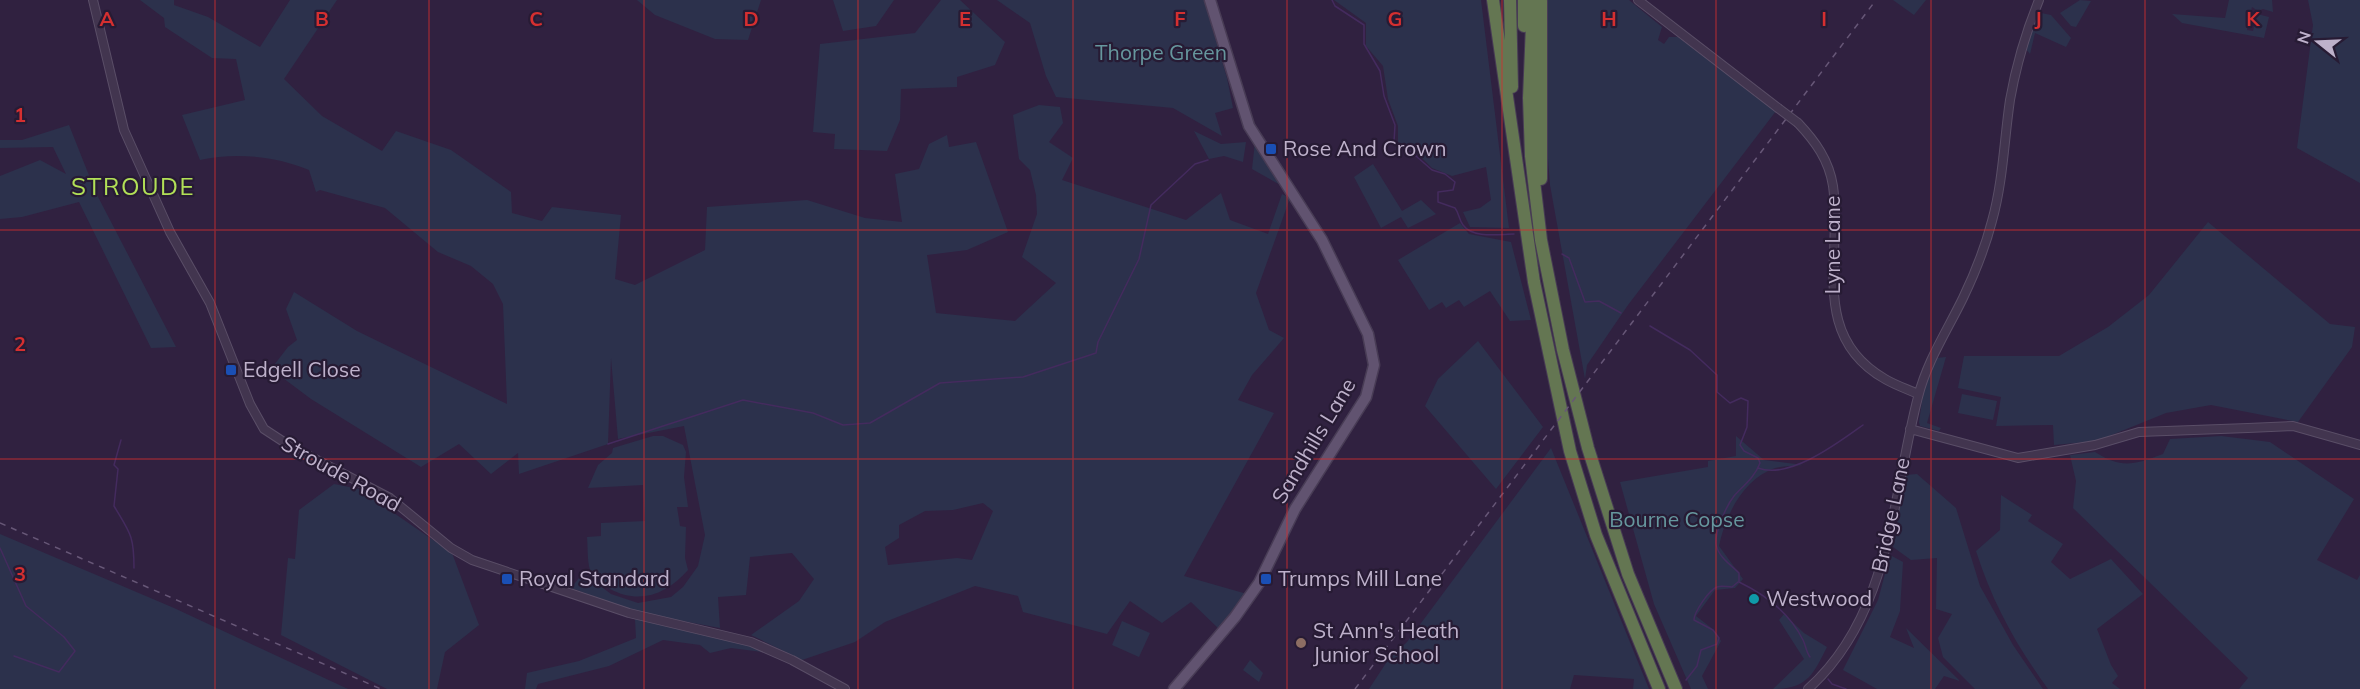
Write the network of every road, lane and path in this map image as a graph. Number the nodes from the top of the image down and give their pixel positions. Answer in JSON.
{"nodes":[{"id":1,"x":93,"y":0,"type":"edge"},
{"id":2,"x":1210,"y":0,"type":"edge"},
{"id":3,"x":1493,"y":0,"type":"edge"},
{"id":4,"x":1510,"y":0,"type":"edge"},
{"id":5,"x":1524,"y":0,"type":"edge"},
{"id":6,"x":1533,"y":0,"type":"edge"},
{"id":7,"x":1540,"y":0,"type":"edge"},
{"id":8,"x":1638,"y":0,"type":"edge"},
{"id":9,"x":2039,"y":0,"type":"edge"},
{"id":10,"x":1528,"y":98,"type":"junction"},
{"id":11,"x":1514,"y":136,"type":"junction"},
{"id":12,"x":1538,"y":221,"type":"junction"},
{"id":13,"x":1918,"y":394,"type":"junction"},
{"id":14,"x":1910,"y":429,"type":"junction"},
{"id":15,"x":2360,"y":445,"type":"edge"},
{"id":16,"x":845,"y":689,"type":"edge"},
{"id":17,"x":1174,"y":689,"type":"edge"},
{"id":18,"x":1659,"y":689,"type":"edge"},
{"id":19,"x":1676,"y":689,"type":"edge"},
{"id":20,"x":1808,"y":689,"type":"edge"}],
"edges":[{"from":1,"to":16,"type":"street","name":"Stroude Road"},
{"from":2,"to":17,"type":"main road","name":"Sandhills Lane"},
{"from":3,"to":11,"type":"highway"},
{"from":4,"to":11,"type":"highway"},
{"from":5,"to":10,"type":"highway"},
{"from":6,"to":10,"type":"highway"},
{"from":7,"to":12,"type":"highway"},
{"from":8,"to":13,"type":"street","name":"Lyne Lane","bridge":true},
{"from":9,"to":13,"type":"street","name":"Bridge Lane"},
{"from":10,"to":12,"type":"highway"},
{"from":11,"to":18,"type":"highway"},
{"from":12,"to":19,"type":"highway"},
{"from":13,"to":14,"type":"street","name":"Bridge Lane"},
{"from":14,"to":15,"type":"street"},
{"from":14,"to":20,"type":"street","name":"Bridge Lane"}]}
